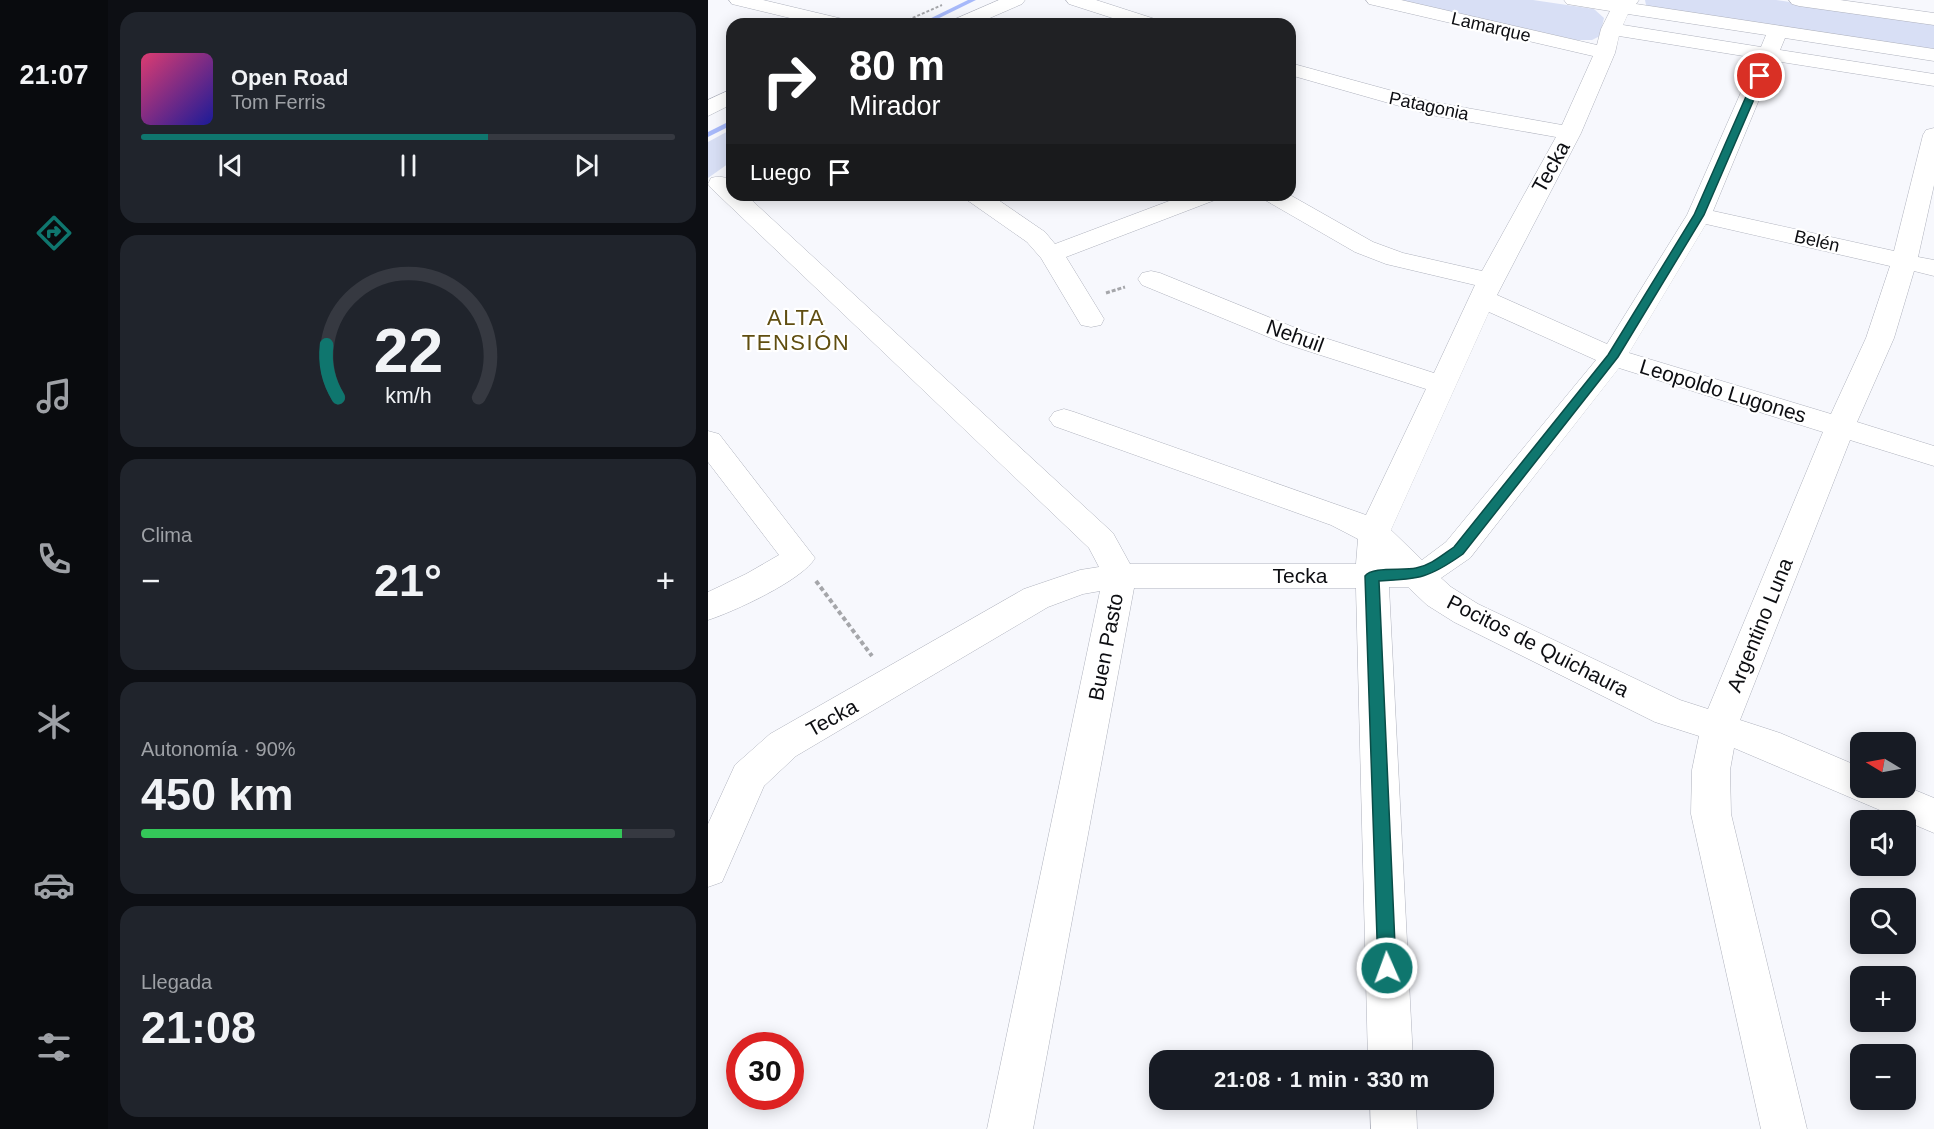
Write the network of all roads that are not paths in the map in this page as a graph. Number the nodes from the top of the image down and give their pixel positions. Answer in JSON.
{"nodes":[{"id":1,"x":739,"y":0,"type":"edge"},
{"id":2,"x":1015,"y":0,"type":"edge"},
{"id":3,"x":1076,"y":0,"type":"edge"},
{"id":4,"x":1376,"y":0,"type":"edge"},
{"id":5,"x":1575,"y":0,"type":"edge"},
{"id":6,"x":1799,"y":0,"type":"edge"},
{"id":7,"x":1894,"y":7,"type":"edge"},
{"id":8,"x":815,"y":18,"type":"edge"},
{"id":9,"x":974,"y":18,"type":"edge"},
{"id":10,"x":1132,"y":18,"type":"edge"},
{"id":11,"x":1934,"y":19,"type":"edge"},
{"id":12,"x":1617,"y":22,"type":"edge"},
{"id":13,"x":1774,"y":43,"type":"junction"},
{"id":14,"x":1934,"y":55,"type":"edge"},
{"id":15,"x":1296,"y":71,"type":"edge"},
{"id":16,"x":1934,"y":80,"type":"edge"},
{"id":17,"x":726,"y":98,"type":"edge"},
{"id":18,"x":710,"y":107,"type":"edge"},
{"id":19,"x":1570,"y":133,"type":"junction"},
{"id":20,"x":1934,"y":135,"type":"edge"},
{"id":21,"x":1930,"y":173,"type":"edge"},
{"id":22,"x":739,"y":201,"type":"edge"},
{"id":23,"x":984,"y":201,"type":"edge"},
{"id":24,"x":1191,"y":201,"type":"edge"},
{"id":25,"x":1284,"y":201,"type":"edge"},
{"id":26,"x":1699,"y":215,"type":"junction"},
{"id":27,"x":1051,"y":254,"type":"junction"},
{"id":28,"x":1919,"y":264,"type":"edge"},
{"id":29,"x":1151,"y":279,"type":"road end"},
{"id":30,"x":1486,"y":290,"type":"junction"},
{"id":31,"x":1086,"y":310,"type":"road end"},
{"id":32,"x":1613,"y":357,"type":"junction"},
{"id":33,"x":1442,"y":385,"type":"junction"},
{"id":34,"x":1064,"y":418,"type":"dead end"},
{"id":35,"x":1840,"y":427,"type":"junction"},
{"id":36,"x":708,"y":441,"type":"edge"},
{"id":37,"x":1934,"y":456,"type":"edge"},
{"id":38,"x":1374,"y":533,"type":"junction"},
{"id":39,"x":1415,"y":574,"type":"junction"},
{"id":40,"x":1120,"y":576,"type":"junction"},
{"id":41,"x":1372,"y":576,"type":"junction"},
{"id":42,"x":708,"y":607,"type":"edge"},
{"id":43,"x":1719,"y":727,"type":"junction"},
{"id":44,"x":1850,"y":780,"type":"edge"},
{"id":45,"x":1892,"y":798,"type":"edge"},
{"id":46,"x":1934,"y":816,"type":"edge"},
{"id":47,"x":708,"y":869,"type":"edge"},
{"id":48,"x":1391,"y":1050,"type":"edge"},
{"id":49,"x":1393,"y":1110,"type":"edge"},
{"id":50,"x":1010,"y":1129,"type":"edge"},
{"id":51,"x":1394,"y":1129,"type":"edge"},
{"id":52,"x":1784,"y":1129,"type":"edge"}],
"edges":[{"from":1,"to":8,"type":"street"},
{"from":2,"to":9,"type":"street"},
{"from":3,"to":10,"type":"street"},
{"from":4,"to":12,"type":"street","name":"Lamarque"},
{"from":5,"to":12,"type":"street"},
{"from":6,"to":7,"type":"street"},
{"from":7,"to":11,"type":"street"},
{"from":12,"to":13,"type":"street"},
{"from":12,"to":19,"type":"street","name":"Tecka"},
{"from":13,"to":14,"type":"street"},
{"from":13,"to":16,"type":"street"},
{"from":13,"to":26,"type":"street"},
{"from":15,"to":19,"type":"street","name":"Patagonia"},
{"from":17,"to":18,"type":"street"},
{"from":19,"to":30,"type":"street","name":"Tecka"},
{"from":20,"to":21,"type":"street","name":"Argentino Luna"},
{"from":21,"to":28,"type":"street","name":"Argentino Luna"},
{"from":22,"to":40,"type":"street","name":"Buen Pasto"},
{"from":23,"to":27,"type":"street"},
{"from":24,"to":27,"type":"street"},
{"from":25,"to":30,"type":"street","name":"Leopoldo Lugones"},
{"from":26,"to":28,"type":"street","name":"Belén"},
{"from":26,"to":32,"type":"street"},
{"from":27,"to":31,"type":"street"},
{"from":28,"to":35,"type":"street","name":"Argentino Luna"},
{"from":29,"to":33,"type":"street","name":"Nehuil"},
{"from":30,"to":32,"type":"street","name":"Leopoldo Lugones"},
{"from":30,"to":33,"type":"street","name":"Tecka"},
{"from":32,"to":35,"type":"street","name":"Leopoldo Lugones"},
{"from":32,"to":39,"type":"street"},
{"from":33,"to":38,"type":"street","name":"Tecka"},
{"from":34,"to":38,"type":"street","name":"Pocitos de Quichaura"},
{"from":35,"to":37,"type":"street","name":"Leopoldo Lugones"},
{"from":35,"to":43,"type":"street","name":"Argentino Luna"},
{"from":36,"to":42,"type":"street"},
{"from":38,"to":39,"type":"street","name":"Pocitos de Quichaura"},
{"from":38,"to":41,"type":"street","name":"Tecka"},
{"from":39,"to":41,"type":"street"},
{"from":39,"to":43,"type":"street","name":"Pocitos de Quichaura"},
{"from":40,"to":41,"type":"street","name":"Tecka"},
{"from":40,"to":47,"type":"street","name":"Tecka"},
{"from":40,"to":50,"type":"street","name":"Buen Pasto"},
{"from":41,"to":48,"type":"street"},
{"from":43,"to":44,"type":"street","name":"Pocitos de Quichaura"},
{"from":43,"to":52,"type":"street","name":"Argentino Luna"},
{"from":45,"to":46,"type":"street"},
{"from":49,"to":51,"type":"street"}]}
